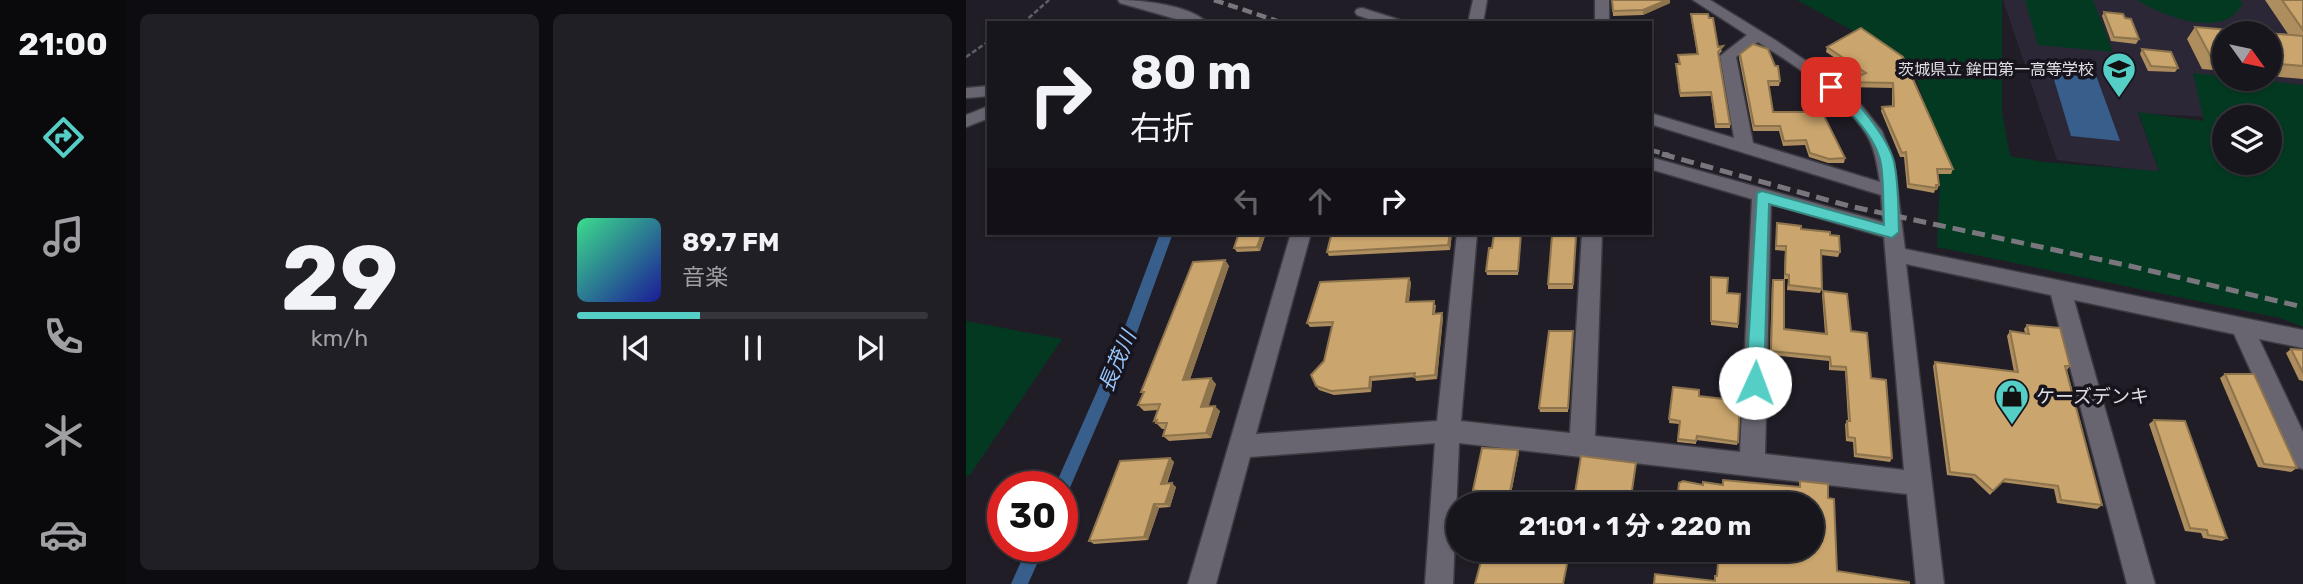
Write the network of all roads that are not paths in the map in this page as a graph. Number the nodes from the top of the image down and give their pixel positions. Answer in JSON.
{"nodes":[{"id":1,"x":1125,"y":0,"type":"edge"},
{"id":2,"x":1480,"y":0,"type":"edge"},
{"id":3,"x":1602,"y":0,"type":"edge"},
{"id":4,"x":1700,"y":0,"type":"edge"},
{"id":5,"x":1362,"y":12,"type":"edge"},
{"id":6,"x":1196,"y":21,"type":"edge"},
{"id":7,"x":1389,"y":21,"type":"edge"},
{"id":8,"x":1476,"y":21,"type":"edge"},
{"id":9,"x":1602,"y":21,"type":"edge"},
{"id":10,"x":1756,"y":36,"type":"junction"},
{"id":11,"x":987,"y":91,"type":"edge"},
{"id":12,"x":966,"y":93,"type":"edge"},
{"id":13,"x":987,"y":112,"type":"edge"},
{"id":14,"x":1652,"y":119,"type":"edge"},
{"id":15,"x":966,"y":121,"type":"edge"},
{"id":16,"x":1745,"y":148,"type":"junction"},
{"id":17,"x":1652,"y":164,"type":"edge"},
{"id":18,"x":1889,"y":191,"type":"junction"},
{"id":19,"x":1762,"y":197,"type":"junction"},
{"id":20,"x":1892,"y":232,"type":"junction"},
{"id":21,"x":1300,"y":235,"type":"edge"},
{"id":22,"x":1467,"y":235,"type":"edge"},
{"id":23,"x":1591,"y":235,"type":"edge"},
{"id":24,"x":1894,"y":254,"type":"junction"},
{"id":25,"x":2060,"y":288,"type":"junction"},
{"id":26,"x":2242,"y":327,"type":"junction"},
{"id":27,"x":2303,"y":339,"type":"edge"},
{"id":28,"x":1448,"y":431,"type":"junction"},
{"id":29,"x":1582,"y":445,"type":"junction"},
{"id":30,"x":1242,"y":446,"type":"junction"},
{"id":31,"x":2303,"y":458,"type":"edge"},
{"id":32,"x":1752,"y":463,"type":"junction"},
{"id":33,"x":1918,"y":483,"type":"junction"},
{"id":34,"x":1202,"y":584,"type":"edge"},
{"id":35,"x":1440,"y":584,"type":"edge"},
{"id":36,"x":1930,"y":584,"type":"edge"},
{"id":37,"x":2141,"y":584,"type":"edge"}],
"edges":[{"from":1,"to":6,"type":"street"},
{"from":2,"to":8,"type":"street"},
{"from":3,"to":9,"type":"street"},
{"from":4,"to":10,"type":"street"},
{"from":5,"to":7,"type":"street"},
{"from":10,"to":16,"type":"street"},
{"from":10,"to":18,"type":"street"},
{"from":11,"to":12,"type":"street"},
{"from":13,"to":15,"type":"street"},
{"from":14,"to":16,"type":"street"},
{"from":16,"to":18,"type":"street"},
{"from":17,"to":19,"type":"street"},
{"from":18,"to":20,"type":"street"},
{"from":19,"to":20,"type":"street"},
{"from":19,"to":32,"type":"street"},
{"from":20,"to":24,"type":"street"},
{"from":21,"to":30,"type":"street"},
{"from":22,"to":28,"type":"street"},
{"from":23,"to":29,"type":"street"},
{"from":24,"to":25,"type":"street"},
{"from":24,"to":33,"type":"street"},
{"from":25,"to":26,"type":"street"},
{"from":25,"to":37,"type":"street"},
{"from":26,"to":27,"type":"street"},
{"from":26,"to":31,"type":"street"},
{"from":28,"to":29,"type":"street"},
{"from":28,"to":30,"type":"street"},
{"from":28,"to":35,"type":"street"},
{"from":29,"to":32,"type":"street"},
{"from":30,"to":34,"type":"street"},
{"from":32,"to":33,"type":"street"},
{"from":33,"to":36,"type":"street"}]}
